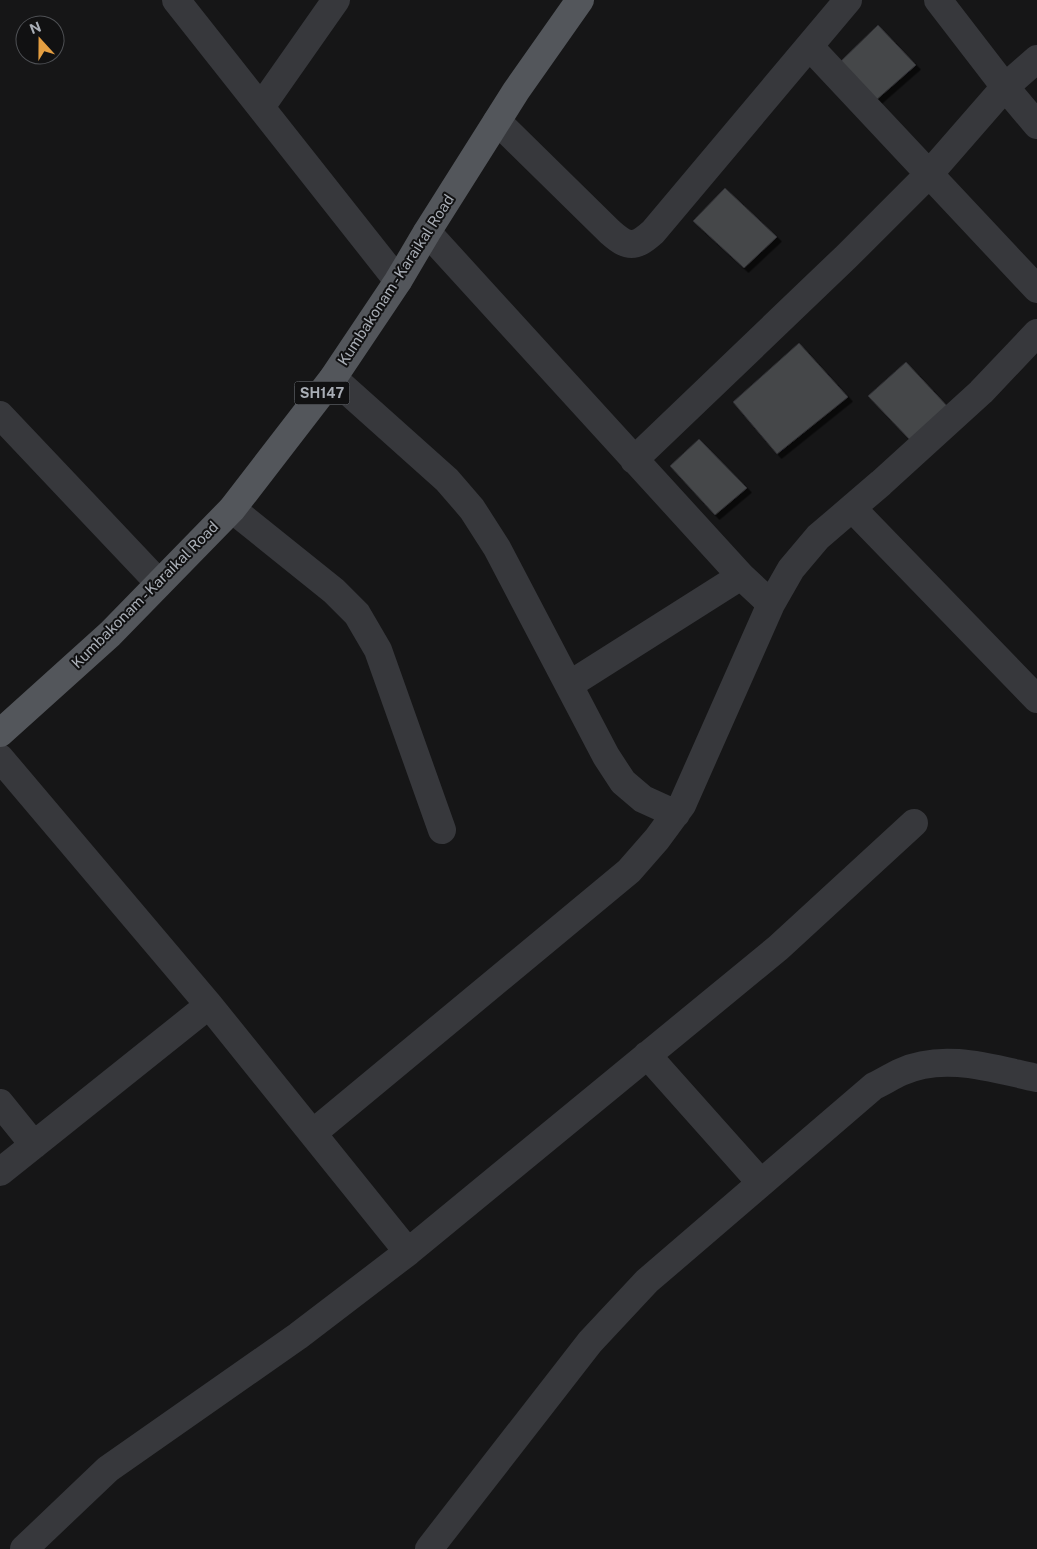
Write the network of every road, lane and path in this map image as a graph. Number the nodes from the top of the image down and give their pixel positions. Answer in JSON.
{"nodes":[{"id":1,"x":176,"y":0,"type":"edge"},
{"id":2,"x":336,"y":0,"type":"edge"},
{"id":3,"x":580,"y":0,"type":"edge"},
{"id":4,"x":848,"y":0,"type":"edge"},
{"id":5,"x":938,"y":0,"type":"edge"},
{"id":6,"x":810,"y":47,"type":"junction"},
{"id":7,"x":1037,"y":59,"type":"edge"},
{"id":8,"x":1004,"y":87,"type":"junction"},
{"id":9,"x":261,"y":108,"type":"junction"},
{"id":10,"x":497,"y":121,"type":"junction"},
{"id":11,"x":1037,"y":124,"type":"edge"},
{"id":12,"x":930,"y":173,"type":"junction"},
{"id":13,"x":427,"y":232,"type":"junction"},
{"id":14,"x":398,"y":281,"type":"junction"},
{"id":15,"x":1037,"y":289,"type":"edge"},
{"id":16,"x":1037,"y":333,"type":"edge"},
{"id":17,"x":333,"y":378,"type":"junction"},
{"id":18,"x":0,"y":415,"type":"edge"},
{"id":19,"x":634,"y":460,"type":"junction"},
{"id":20,"x":852,"y":508,"type":"junction"},
{"id":21,"x":232,"y":509,"type":"junction"},
{"id":22,"x":741,"y":576,"type":"junction"},
{"id":23,"x":160,"y":583,"type":"junction"},
{"id":24,"x":771,"y":604,"type":"junction"},
{"id":25,"x":569,"y":685,"type":"junction"},
{"id":26,"x":1037,"y":699,"type":"edge"},
{"id":27,"x":0,"y":732,"type":"edge"},
{"id":28,"x":0,"y":758,"type":"edge"},
{"id":29,"x":676,"y":814,"type":"junction"},
{"id":30,"x":914,"y":823,"type":"dead end"},
{"id":31,"x":442,"y":830,"type":"dead end"},
{"id":32,"x":209,"y":1005,"type":"junction"},
{"id":33,"x":647,"y":1055,"type":"junction"},
{"id":34,"x":1037,"y":1078,"type":"edge"},
{"id":35,"x":0,"y":1103,"type":"edge"},
{"id":36,"x":313,"y":1133,"type":"junction"},
{"id":37,"x":34,"y":1145,"type":"junction"},
{"id":38,"x":0,"y":1172,"type":"edge"},
{"id":39,"x":761,"y":1183,"type":"junction"},
{"id":40,"x":408,"y":1252,"type":"junction"},
{"id":41,"x":24,"y":1549,"type":"edge"},
{"id":42,"x":429,"y":1549,"type":"edge"}],
"edges":[{"from":1,"to":9,"type":"street"},
{"from":2,"to":9,"type":"street"},
{"from":3,"to":10,"type":"main road","name":"Kumbakonam - Karaikal Road","number":"SH147"},
{"from":4,"to":6,"type":"street"},
{"from":5,"to":8,"type":"street"},
{"from":6,"to":10,"type":"street"},
{"from":6,"to":12,"type":"street"},
{"from":7,"to":8,"type":"street"},
{"from":8,"to":11,"type":"street"},
{"from":8,"to":12,"type":"street"},
{"from":9,"to":14,"type":"street"},
{"from":10,"to":13,"type":"main road","name":"Kumbakonam - Karaikal Road","number":"SH147"},
{"from":12,"to":15,"type":"street"},
{"from":12,"to":19,"type":"street"},
{"from":13,"to":14,"type":"main road","name":"Kumbakonam - Karaikal Road","number":"SH147"},
{"from":13,"to":19,"type":"street"},
{"from":14,"to":17,"type":"main road","name":"Kumbakonam - Karaikal Road","number":"SH147"},
{"from":16,"to":20,"type":"street"},
{"from":17,"to":21,"type":"main road","name":"Kumbakonam - Karaikal Road","number":"SH147"},
{"from":17,"to":25,"type":"street"},
{"from":18,"to":23,"type":"street"},
{"from":19,"to":22,"type":"street"},
{"from":20,"to":24,"type":"street"},
{"from":20,"to":26,"type":"street"},
{"from":21,"to":23,"type":"main road","name":"Kumbakonam - Karaikal Road","number":"SH147"},
{"from":21,"to":31,"type":"street"},
{"from":22,"to":24,"type":"street"},
{"from":22,"to":25,"type":"street"},
{"from":23,"to":27,"type":"main road","name":"Kumbakonam - Karaikal Road","number":"SH147"},
{"from":24,"to":29,"type":"street"},
{"from":25,"to":29,"type":"street"},
{"from":28,"to":32,"type":"street"},
{"from":29,"to":36,"type":"street"},
{"from":30,"to":33,"type":"street"},
{"from":32,"to":36,"type":"street"},
{"from":32,"to":37,"type":"street"},
{"from":33,"to":39,"type":"street"},
{"from":33,"to":40,"type":"street"},
{"from":34,"to":39,"type":"street"},
{"from":35,"to":37,"type":"street"},
{"from":36,"to":40,"type":"street"},
{"from":37,"to":38,"type":"street"},
{"from":39,"to":42,"type":"street"},
{"from":40,"to":41,"type":"street"}]}
